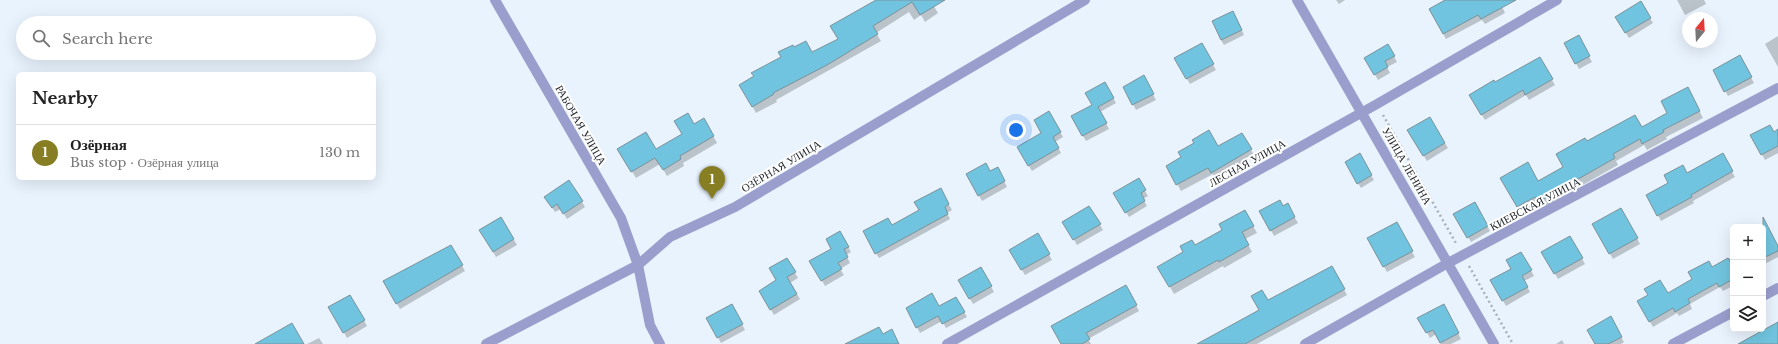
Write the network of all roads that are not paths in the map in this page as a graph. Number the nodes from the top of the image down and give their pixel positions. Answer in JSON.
{"nodes":[{"id":1,"x":495,"y":0,"type":"edge"},
{"id":2,"x":1085,"y":0,"type":"edge"},
{"id":3,"x":1297,"y":0,"type":"edge"},
{"id":4,"x":1558,"y":0,"type":"edge"},
{"id":5,"x":1778,"y":88,"type":"edge"},
{"id":6,"x":1362,"y":112,"type":"junction"},
{"id":7,"x":1448,"y":263,"type":"junction"},
{"id":8,"x":638,"y":265,"type":"junction"},
{"id":9,"x":1778,"y":288,"type":"edge"},
{"id":10,"x":1766,"y":294,"type":"edge"},
{"id":11,"x":1730,"y":314,"type":"edge"},
{"id":12,"x":486,"y":344,"type":"edge"},
{"id":13,"x":660,"y":344,"type":"edge"},
{"id":14,"x":947,"y":344,"type":"edge"},
{"id":15,"x":1305,"y":344,"type":"edge"},
{"id":16,"x":1494,"y":344,"type":"edge"},
{"id":17,"x":1673,"y":344,"type":"edge"}],
"edges":[{"from":1,"to":8,"type":"street","name":"РАБОЧАЯ УЛИЦА"},
{"from":2,"to":8,"type":"street","name":"ОЗЁРНАЯ УЛИЦА"},
{"from":3,"to":6,"type":"street","name":"УЛИЦА ЛЕНИНА"},
{"from":4,"to":6,"type":"street","name":"ЛЕСНАЯ УЛИЦА"},
{"from":5,"to":7,"type":"street","name":"КИЕВСКАЯ УЛИЦА"},
{"from":6,"to":7,"type":"street","name":"УЛИЦА ЛЕНИНА"},
{"from":6,"to":14,"type":"street","name":"ЛЕСНАЯ УЛИЦА"},
{"from":7,"to":15,"type":"street","name":"КИЕВСКАЯ УЛИЦА"},
{"from":7,"to":16,"type":"street","name":"УЛИЦА ЛЕНИНА"},
{"from":8,"to":12,"type":"street","name":"ОЗЁРНАЯ УЛИЦА"},
{"from":8,"to":13,"type":"street","name":"РАБОЧАЯ УЛИЦА"},
{"from":9,"to":10,"type":"street"},
{"from":11,"to":17,"type":"street"}]}
